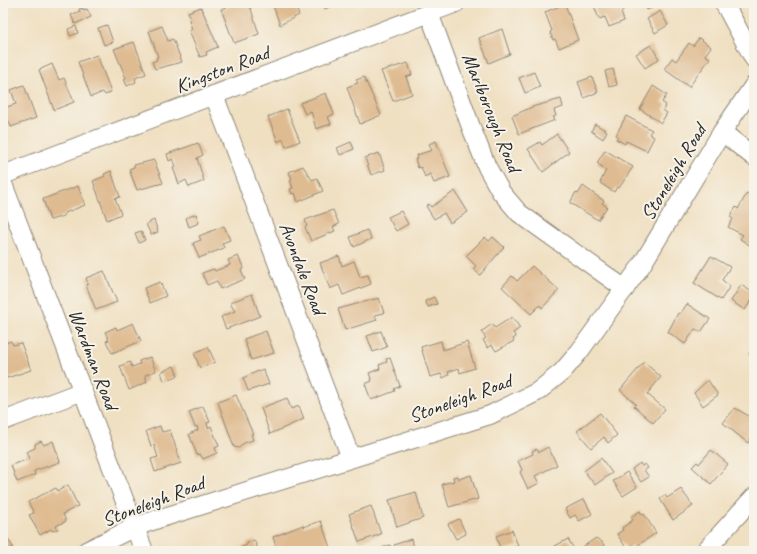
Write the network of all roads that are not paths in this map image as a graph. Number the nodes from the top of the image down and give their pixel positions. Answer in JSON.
{"nodes":[{"id":1,"x":456,"y":3,"type":"edge"},
{"id":2,"x":724,"y":3,"type":"edge"},
{"id":3,"x":429,"y":13,"type":"junction"},
{"id":4,"x":754,"y":59,"type":"edge"},
{"id":5,"x":754,"y":85,"type":"edge"},
{"id":6,"x":214,"y":95,"type":"junction"},
{"id":7,"x":722,"y":132,"type":"junction"},
{"id":8,"x":754,"y":157,"type":"edge"},
{"id":9,"x":3,"y":175,"type":"edge"},
{"id":10,"x":3,"y":184,"type":"edge"},
{"id":11,"x":625,"y":289,"type":"junction"},
{"id":12,"x":83,"y":391,"type":"junction"},
{"id":13,"x":3,"y":421,"type":"edge"},
{"id":14,"x":351,"y":458,"type":"junction"},
{"id":15,"x":754,"y":497,"type":"edge"},
{"id":16,"x":135,"y":527,"type":"junction"},
{"id":17,"x":86,"y":551,"type":"edge"},
{"id":18,"x":144,"y":551,"type":"edge"},
{"id":19,"x":705,"y":551,"type":"edge"}],
"edges":[{"from":1,"to":3,"type":"street","name":"Kingston Road"},
{"from":2,"to":4,"type":"street"},
{"from":3,"to":6,"type":"street","name":"Kingston Road"},
{"from":3,"to":11,"type":"street","name":"Marlborough Road"},
{"from":5,"to":7,"type":"street","name":"Stoneleigh Road"},
{"from":6,"to":9,"type":"street","name":"Kingston Road"},
{"from":6,"to":14,"type":"street","name":"Avondale Road"},
{"from":7,"to":8,"type":"street"},
{"from":7,"to":11,"type":"street","name":"Stoneleigh Road"},
{"from":10,"to":12,"type":"street","name":"Wardman Road"},
{"from":11,"to":14,"type":"street","name":"Stoneleigh Road"},
{"from":12,"to":13,"type":"street"},
{"from":12,"to":16,"type":"street","name":"Wardman Road"},
{"from":14,"to":16,"type":"street","name":"Stoneleigh Road"},
{"from":15,"to":19,"type":"street"},
{"from":16,"to":17,"type":"street","name":"Stoneleigh Road"},
{"from":16,"to":18,"type":"street","name":"Wardman Road"}]}
